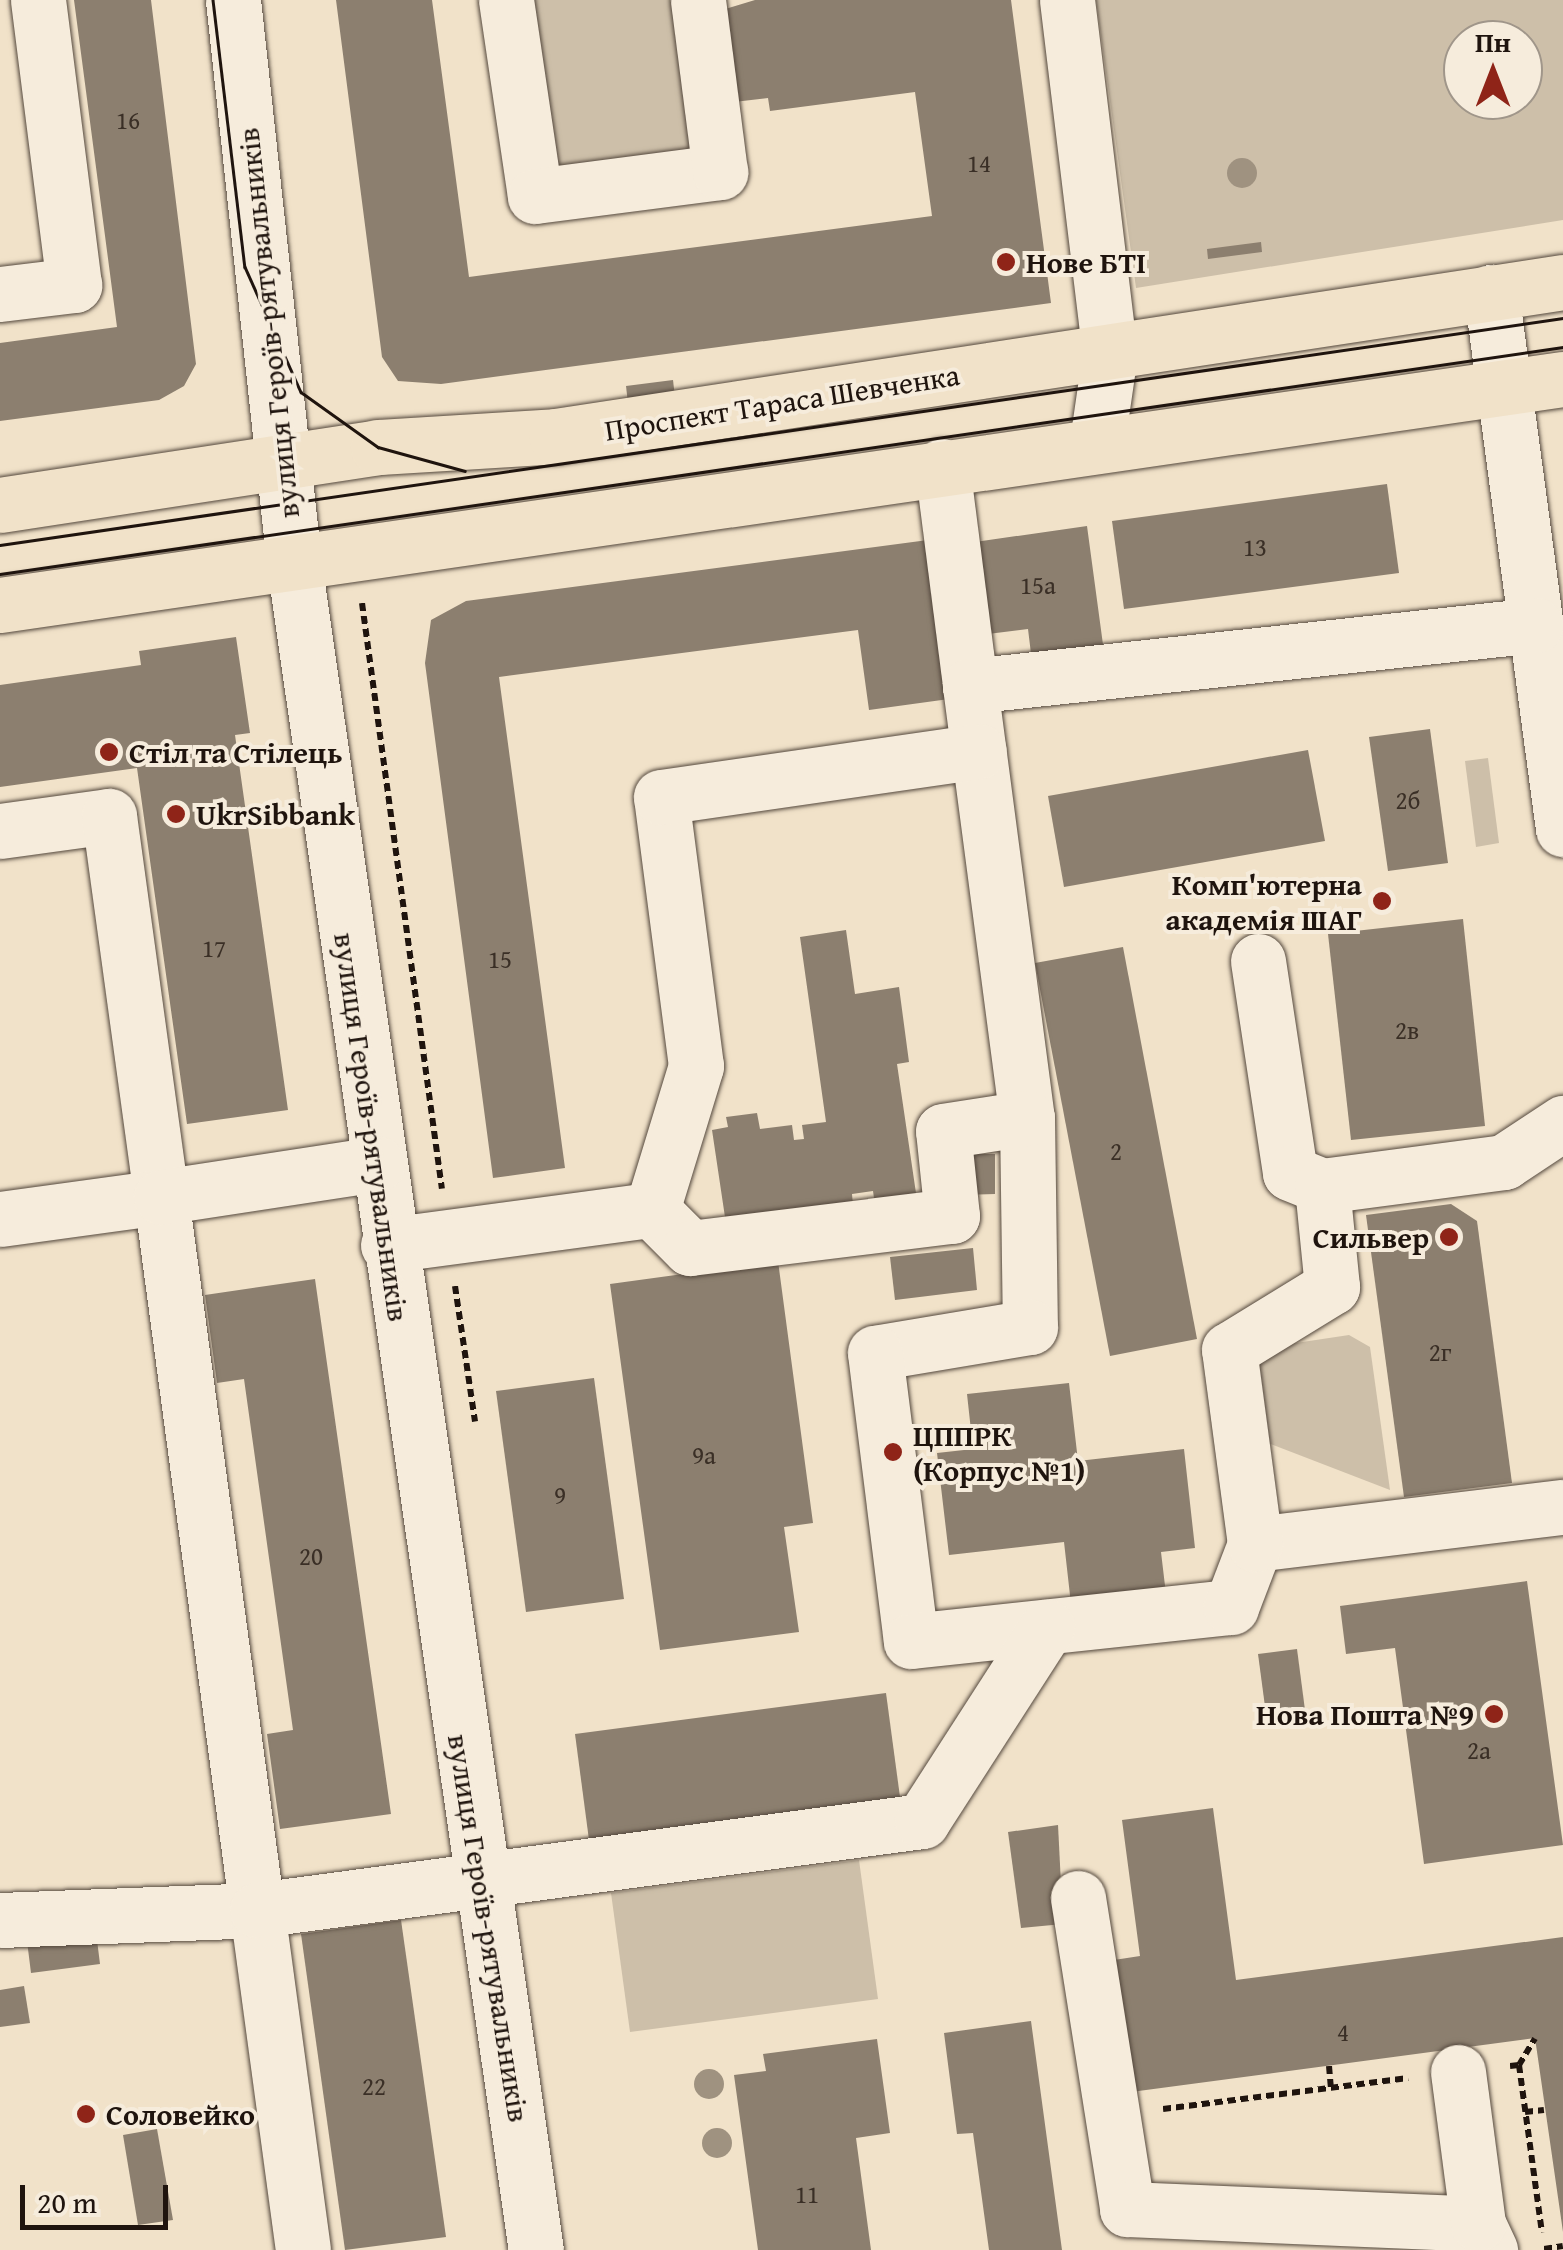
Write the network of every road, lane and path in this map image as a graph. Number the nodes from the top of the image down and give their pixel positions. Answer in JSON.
{"nodes":[{"id":1,"x":38,"y":0,"type":"edge"},
{"id":2,"x":234,"y":0,"type":"edge"},
{"id":3,"x":506,"y":0,"type":"edge"},
{"id":4,"x":698,"y":0,"type":"edge"},
{"id":5,"x":1067,"y":0,"type":"edge"},
{"id":6,"x":1563,"y":282,"type":"edge"},
{"id":7,"x":1491,"y":292,"type":"junction"},
{"id":8,"x":0,"y":294,"type":"edge"},
{"id":9,"x":1110,"y":353,"type":"junction"},
{"id":10,"x":1563,"y":380,"type":"edge"},
{"id":11,"x":1505,"y":387,"type":"junction"},
{"id":12,"x":1097,"y":442,"type":"junction"},
{"id":13,"x":282,"y":462,"type":"junction"},
{"id":14,"x":942,"y":466,"type":"junction"},
{"id":15,"x":0,"y":506,"type":"edge"},
{"id":16,"x":294,"y":563,"type":"junction"},
{"id":17,"x":362,"y":604,"type":"dead end"},
{"id":18,"x":0,"y":605,"type":"edge"},
{"id":19,"x":1536,"y":626,"type":"junction"},
{"id":20,"x":970,"y":686,"type":"junction"},
{"id":21,"x":979,"y":751,"type":"junction"},
{"id":22,"x":1563,"y":829,"type":"edge"},
{"id":23,"x":0,"y":831,"type":"edge"},
{"id":24,"x":1258,"y":961,"type":"dead end"},
{"id":25,"x":1026,"y":1118,"type":"junction"},
{"id":26,"x":1563,"y":1123,"type":"edge"},
{"id":27,"x":376,"y":1164,"type":"junction"},
{"id":28,"x":1322,"y":1186,"type":"junction"},
{"id":29,"x":161,"y":1197,"type":"junction"},
{"id":30,"x":1028,"y":1207,"type":"junction"},
{"id":31,"x":652,"y":1210,"type":"junction"},
{"id":32,"x":952,"y":1216,"type":"junction"},
{"id":33,"x":0,"y":1219,"type":"edge"},
{"id":34,"x":448,"y":1238,"type":"junction"},
{"id":35,"x":388,"y":1245,"type":"junction"},
{"id":36,"x":476,"y":1430,"type":"dead end"},
{"id":37,"x":1563,"y":1507,"type":"edge"},
{"id":38,"x":1255,"y":1544,"type":"junction"},
{"id":39,"x":1047,"y":1627,"type":"junction"},
{"id":40,"x":484,"y":1881,"type":"junction"},
{"id":41,"x":1078,"y":1898,"type":"dead end"},
{"id":42,"x":256,"y":1910,"type":"junction"},
{"id":43,"x":0,"y":1920,"type":"edge"},
{"id":44,"x":1534,"y":2038,"type":"dead end"},
{"id":45,"x":1520,"y":2065,"type":"junction"},
{"id":46,"x":1329,"y":2066,"type":"dead end"},
{"id":47,"x":1458,"y":2072,"type":"junction"},
{"id":48,"x":1331,"y":2088,"type":"junction"},
{"id":49,"x":1544,"y":2110,"type":"dead end"},
{"id":50,"x":1525,"y":2112,"type":"junction"},
{"id":51,"x":1112,"y":2116,"type":"junction"},
{"id":52,"x":1484,"y":2237,"type":"edge"},
{"id":53,"x":1562,"y":2246,"type":"edge"},
{"id":54,"x":1544,"y":2249,"type":"edge"},
{"id":55,"x":303,"y":2250,"type":"edge"},
{"id":56,"x":536,"y":2250,"type":"edge"}],
"edges":[{"from":1,"to":8,"type":"street"},
{"from":2,"to":13,"type":"street","name":"вулиця Героїв-рятувальників"},
{"from":3,"to":4,"type":"street"},
{"from":5,"to":9,"type":"street"},
{"from":6,"to":7,"type":"main road","name":"Проспект Тараса Шевченка"},
{"from":7,"to":9,"type":"main road","name":"Проспект Тараса Шевченка"},
{"from":7,"to":11,"type":"street"},
{"from":9,"to":12,"type":"street"},
{"from":9,"to":13,"type":"main road","name":"Проспект Тараса Шевченка"},
{"from":10,"to":11,"type":"main road"},
{"from":11,"to":12,"type":"main road"},
{"from":11,"to":19,"type":"street"},
{"from":12,"to":14,"type":"main road"},
{"from":13,"to":15,"type":"main road","name":"Проспект Тараса Шевченка"},
{"from":13,"to":16,"type":"street","name":"вулиця Героїв-рятувальників"},
{"from":14,"to":16,"type":"main road"},
{"from":14,"to":20,"type":"street"},
{"from":16,"to":18,"type":"main road"},
{"from":16,"to":27,"type":"street","name":"вулиця Героїв-рятувальників"},
{"from":17,"to":34,"type":"path"},
{"from":19,"to":20,"type":"street"},
{"from":19,"to":22,"type":"street"},
{"from":20,"to":21,"type":"street"},
{"from":21,"to":25,"type":"street"},
{"from":21,"to":31,"type":"street"},
{"from":23,"to":29,"type":"street"},
{"from":24,"to":28,"type":"street"},
{"from":25,"to":30,"type":"street"},
{"from":25,"to":32,"type":"street"},
{"from":26,"to":28,"type":"street"},
{"from":27,"to":29,"type":"street"},
{"from":27,"to":35,"type":"street","name":"вулиця Героїв-рятувальників"},
{"from":28,"to":38,"type":"street"},
{"from":29,"to":33,"type":"street"},
{"from":29,"to":42,"type":"street"},
{"from":30,"to":32,"type":"street"},
{"from":30,"to":39,"type":"street"},
{"from":31,"to":32,"type":"street"},
{"from":31,"to":34,"type":"street"},
{"from":34,"to":35,"type":"street"},
{"from":34,"to":36,"type":"path"},
{"from":35,"to":40,"type":"street","name":"вулиця Героїв-рятувальників"},
{"from":37,"to":38,"type":"street"},
{"from":38,"to":39,"type":"street"},
{"from":39,"to":40,"type":"street"},
{"from":40,"to":42,"type":"street"},
{"from":40,"to":56,"type":"street","name":"вулиця Героїв-рятувальників"},
{"from":41,"to":51,"type":"street"},
{"from":42,"to":43,"type":"street"},
{"from":42,"to":55,"type":"street"},
{"from":44,"to":45,"type":"path"},
{"from":45,"to":47,"type":"path"},
{"from":45,"to":50,"type":"path"},
{"from":46,"to":48,"type":"path"},
{"from":47,"to":48,"type":"path"},
{"from":47,"to":52,"type":"street"},
{"from":48,"to":51,"type":"path"},
{"from":49,"to":50,"type":"path"},
{"from":50,"to":54,"type":"path"},
{"from":51,"to":52,"type":"street"},
{"from":53,"to":54,"type":"path"}]}
